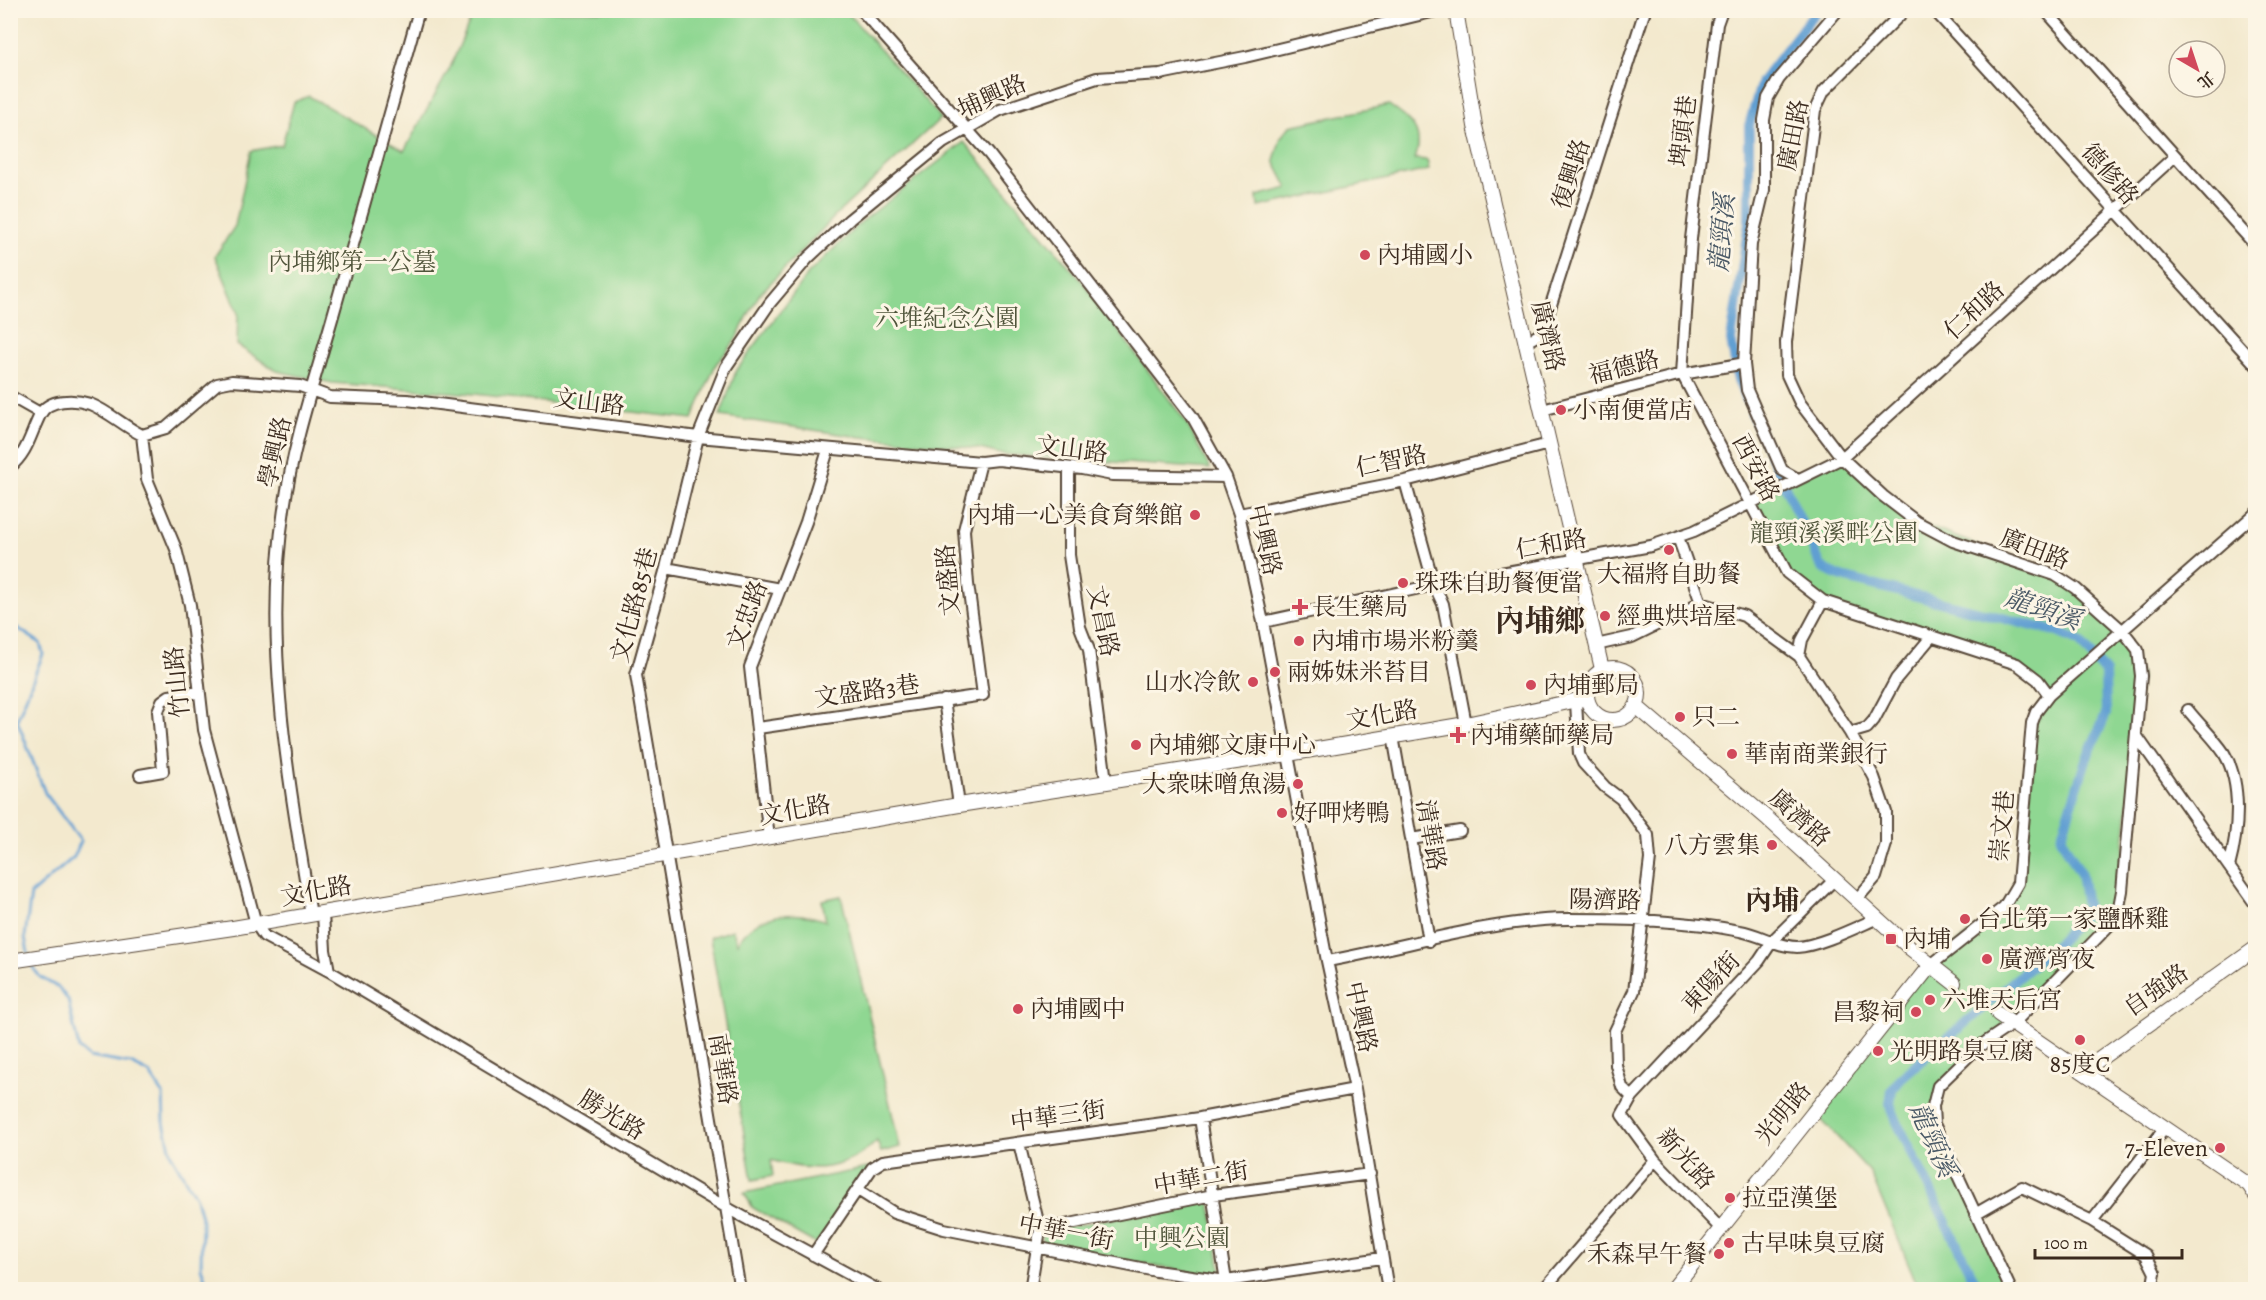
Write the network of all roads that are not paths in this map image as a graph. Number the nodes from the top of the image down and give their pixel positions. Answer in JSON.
{"nodes":[{"id":1,"x":418,"y":10,"type":"edge"},
{"id":2,"x":861,"y":10,"type":"edge"},
{"id":3,"x":1440,"y":10,"type":"edge"},
{"id":4,"x":1456,"y":10,"type":"edge"},
{"id":5,"x":1645,"y":10,"type":"edge"},
{"id":6,"x":1722,"y":10,"type":"edge"},
{"id":7,"x":1838,"y":10,"type":"edge"},
{"id":8,"x":1905,"y":10,"type":"edge"},
{"id":9,"x":1934,"y":10,"type":"edge"},
{"id":10,"x":2045,"y":10,"type":"edge"},
{"id":11,"x":968,"y":128,"type":"junction"},
{"id":12,"x":2174,"y":157,"type":"junction"},
{"id":13,"x":2113,"y":209,"type":"junction"},
{"id":14,"x":2256,"y":246,"type":"edge"},
{"id":15,"x":1690,"y":257,"type":"joint"},
{"id":16,"x":1526,"y":342,"type":"junction"},
{"id":17,"x":1740,"y":364,"type":"dead end"},
{"id":18,"x":2256,"y":365,"type":"edge"},
{"id":19,"x":1682,"y":374,"type":"junction"},
{"id":20,"x":311,"y":391,"type":"junction"},
{"id":21,"x":10,"y":396,"type":"edge"},
{"id":22,"x":1542,"y":410,"type":"junction"},
{"id":23,"x":40,"y":412,"type":"junction"},
{"id":24,"x":142,"y":435,"type":"junction"},
{"id":25,"x":698,"y":437,"type":"junction"},
{"id":26,"x":1550,"y":444,"type":"junction"},
{"id":27,"x":828,"y":450,"type":"junction"},
{"id":28,"x":1842,"y":458,"type":"junction"},
{"id":29,"x":981,"y":462,"type":"junction"},
{"id":30,"x":10,"y":467,"type":"edge"},
{"id":31,"x":1069,"y":469,"type":"junction"},
{"id":32,"x":1226,"y":477,"type":"junction"},
{"id":33,"x":1796,"y":480,"type":"junction"},
{"id":34,"x":1405,"y":481,"type":"junction"},
{"id":35,"x":1750,"y":502,"type":"junction"},
{"id":36,"x":2256,"y":513,"type":"edge"},
{"id":37,"x":1239,"y":514,"type":"junction"},
{"id":38,"x":1678,"y":537,"type":"junction"},
{"id":39,"x":1575,"y":562,"type":"junction"},
{"id":40,"x":666,"y":568,"type":"junction"},
{"id":41,"x":1434,"y":585,"type":"junction"},
{"id":42,"x":780,"y":589,"type":"junction"},
{"id":43,"x":1823,"y":601,"type":"junction"},
{"id":44,"x":1701,"y":603,"type":"junction"},
{"id":45,"x":1263,"y":622,"type":"junction"},
{"id":46,"x":2122,"y":630,"type":"junction"},
{"id":47,"x":1932,"y":636,"type":"junction"},
{"id":48,"x":1596,"y":645,"type":"junction"},
{"id":49,"x":1798,"y":656,"type":"junction"},
{"id":50,"x":1602,"y":669,"type":"junction"},
{"id":51,"x":200,"y":692,"type":"junction"},
{"id":52,"x":983,"y":695,"type":"joint"},
{"id":53,"x":2049,"y":695,"type":"junction"},
{"id":54,"x":944,"y":700,"type":"junction"},
{"id":55,"x":1582,"y":700,"type":"junction"},
{"id":56,"x":1636,"y":706,"type":"junction"},
{"id":57,"x":2188,"y":710,"type":"dead end"},
{"id":58,"x":1466,"y":724,"type":"junction"},
{"id":59,"x":758,"y":728,"type":"junction"},
{"id":60,"x":1850,"y":733,"type":"junction"},
{"id":61,"x":2136,"y":735,"type":"junction"},
{"id":62,"x":1393,"y":736,"type":"junction"},
{"id":63,"x":1288,"y":754,"type":"junction"},
{"id":64,"x":140,"y":775,"type":"dead end"},
{"id":65,"x":1106,"y":782,"type":"junction"},
{"id":66,"x":959,"y":805,"type":"junction"},
{"id":67,"x":1460,"y":831,"type":"dead end"},
{"id":68,"x":770,"y":838,"type":"junction"},
{"id":69,"x":1411,"y":839,"type":"junction"},
{"id":70,"x":666,"y":856,"type":"junction"},
{"id":71,"x":2229,"y":867,"type":"junction"},
{"id":72,"x":1834,"y":880,"type":"junction"},
{"id":73,"x":1857,"y":899,"type":"junction"},
{"id":74,"x":2256,"y":905,"type":"edge"},
{"id":75,"x":317,"y":914,"type":"junction"},
{"id":76,"x":1878,"y":918,"type":"junction"},
{"id":77,"x":1643,"y":921,"type":"junction"},
{"id":78,"x":256,"y":924,"type":"junction"},
{"id":79,"x":1773,"y":940,"type":"junction"},
{"id":80,"x":1429,"y":941,"type":"junction"},
{"id":81,"x":2256,"y":948,"type":"edge"},
{"id":82,"x":10,"y":961,"type":"edge"},
{"id":83,"x":1327,"y":961,"type":"junction"},
{"id":84,"x":1931,"y":965,"type":"junction"},
{"id":85,"x":329,"y":971,"type":"junction"},
{"id":86,"x":1954,"y":983,"type":"dead end"},
{"id":87,"x":1998,"y":1014,"type":"dead end"},
{"id":88,"x":2014,"y":1023,"type":"junction"},
{"id":89,"x":2083,"y":1071,"type":"junction"},
{"id":90,"x":1355,"y":1089,"type":"junction"},
{"id":91,"x":1632,"y":1097,"type":"junction"},
{"id":92,"x":1622,"y":1115,"type":"joint"},
{"id":93,"x":1200,"y":1118,"type":"junction"},
{"id":94,"x":2165,"y":1128,"type":"junction"},
{"id":95,"x":1019,"y":1143,"type":"junction"},
{"id":96,"x":1655,"y":1160,"type":"junction"},
{"id":97,"x":1370,"y":1174,"type":"junction"},
{"id":98,"x":2253,"y":1189,"type":"edge"},
{"id":99,"x":858,"y":1190,"type":"junction"},
{"id":100,"x":1214,"y":1195,"type":"junction"},
{"id":101,"x":727,"y":1208,"type":"junction"},
{"id":102,"x":1975,"y":1214,"type":"junction"},
{"id":103,"x":2092,"y":1221,"type":"junction"},
{"id":104,"x":1721,"y":1229,"type":"junction"},
{"id":105,"x":1040,"y":1230,"type":"junction"},
{"id":106,"x":1039,"y":1248,"type":"junction"},
{"id":107,"x":813,"y":1255,"type":"junction"},
{"id":108,"x":1382,"y":1258,"type":"junction"},
{"id":109,"x":1225,"y":1285,"type":"edge"},
{"id":110,"x":740,"y":1290,"type":"edge"},
{"id":111,"x":878,"y":1290,"type":"edge"},
{"id":112,"x":1030,"y":1290,"type":"edge"},
{"id":113,"x":1388,"y":1290,"type":"edge"},
{"id":114,"x":1543,"y":1290,"type":"edge"},
{"id":115,"x":1672,"y":1290,"type":"edge"},
{"id":116,"x":2011,"y":1290,"type":"edge"},
{"id":117,"x":2152,"y":1290,"type":"edge"}],
"edges":[{"from":1,"to":20,"type":"street","name":"學興路"},
{"from":2,"to":11,"type":"street","name":"中興路"},
{"from":3,"to":11,"type":"street","name":"埔興路"},
{"from":4,"to":16,"type":"main road","name":"廣濟路"},
{"from":5,"to":16,"type":"street","name":"復興路"},
{"from":6,"to":15,"type":"street","name":"埤頭巷"},
{"from":7,"to":33,"type":"street"},
{"from":8,"to":28,"type":"street","name":"廣田路"},
{"from":9,"to":13,"type":"street","name":"德修路"},
{"from":10,"to":12,"type":"street"},
{"from":11,"to":25,"type":"street","name":"埔興路"},
{"from":11,"to":32,"type":"street","name":"中興路"},
{"from":12,"to":13,"type":"street","name":"仁和路"},
{"from":12,"to":14,"type":"street"},
{"from":13,"to":18,"type":"street","name":"德修路"},
{"from":13,"to":28,"type":"street","name":"仁和路"},
{"from":15,"to":19,"type":"street","name":"福德路"},
{"from":16,"to":22,"type":"main road","name":"廣濟路"},
{"from":17,"to":19,"type":"street","name":"福德路"},
{"from":19,"to":22,"type":"street","name":"福德路"},
{"from":19,"to":35,"type":"street","name":"西安路"},
{"from":20,"to":24,"type":"street","name":"文山路"},
{"from":20,"to":25,"type":"street","name":"文山路"},
{"from":20,"to":75,"type":"street","name":"學興路"},
{"from":21,"to":23,"type":"street"},
{"from":22,"to":26,"type":"main road","name":"廣濟路"},
{"from":23,"to":24,"type":"street"},
{"from":23,"to":30,"type":"street"},
{"from":24,"to":51,"type":"street","name":"竹山路"},
{"from":25,"to":27,"type":"street","name":"文山路"},
{"from":25,"to":40,"type":"street","name":"文化路85巷"},
{"from":26,"to":34,"type":"street","name":"仁智路"},
{"from":26,"to":39,"type":"main road","name":"廣濟路"},
{"from":27,"to":29,"type":"street","name":"文山路"},
{"from":27,"to":42,"type":"street","name":"文忠路"},
{"from":28,"to":33,"type":"street","name":"仁和路"},
{"from":28,"to":46,"type":"street","name":"廣田路"},
{"from":29,"to":31,"type":"street","name":"文山路"},
{"from":29,"to":52,"type":"street","name":"文盛路"},
{"from":31,"to":32,"type":"street","name":"文山路"},
{"from":31,"to":65,"type":"street","name":"文昌路"},
{"from":32,"to":37,"type":"street","name":"中興路"},
{"from":33,"to":35,"type":"street","name":"仁和路"},
{"from":34,"to":37,"type":"street","name":"仁智路"},
{"from":34,"to":41,"type":"street"},
{"from":35,"to":38,"type":"street","name":"仁和路"},
{"from":35,"to":43,"type":"street","name":"西安路"},
{"from":36,"to":46,"type":"street","name":"崇文巷"},
{"from":37,"to":45,"type":"street","name":"中興路"},
{"from":38,"to":39,"type":"street","name":"仁和路"},
{"from":38,"to":44,"type":"street"},
{"from":39,"to":41,"type":"street","name":"仁和路"},
{"from":39,"to":48,"type":"main road","name":"廣濟路"},
{"from":40,"to":42,"type":"street"},
{"from":40,"to":70,"type":"street","name":"文化路85巷"},
{"from":41,"to":45,"type":"street","name":"仁和路"},
{"from":41,"to":58,"type":"street"},
{"from":42,"to":59,"type":"street","name":"文忠路"},
{"from":43,"to":47,"type":"street","name":"西安路"},
{"from":43,"to":49,"type":"street"},
{"from":44,"to":48,"type":"street"},
{"from":44,"to":49,"type":"street"},
{"from":45,"to":63,"type":"street","name":"中興路"},
{"from":46,"to":53,"type":"street","name":"崇文巷"},
{"from":46,"to":61,"type":"street","name":"廣田路"},
{"from":47,"to":53,"type":"street","name":"西安路"},
{"from":47,"to":60,"type":"street"},
{"from":48,"to":50,"type":"main road","name":"廣濟路"},
{"from":49,"to":60,"type":"street"},
{"from":50,"to":55,"type":"main road"},
{"from":50,"to":56,"type":"main road"},
{"from":51,"to":64,"type":"street"},
{"from":51,"to":78,"type":"street","name":"竹山路"},
{"from":52,"to":54,"type":"street","name":"文盛路3巷"},
{"from":53,"to":84,"type":"street","name":"崇文巷"},
{"from":54,"to":59,"type":"street","name":"文盛路3巷"},
{"from":54,"to":66,"type":"street"},
{"from":55,"to":56,"type":"main road"},
{"from":55,"to":58,"type":"main road","name":"文化路"},
{"from":55,"to":77,"type":"street"},
{"from":56,"to":72,"type":"main road","name":"廣濟路"},
{"from":57,"to":71,"type":"street"},
{"from":58,"to":62,"type":"main road","name":"文化路"},
{"from":59,"to":68,"type":"street","name":"文忠路"},
{"from":60,"to":73,"type":"street"},
{"from":61,"to":71,"type":"street"},
{"from":61,"to":88,"type":"street","name":"廣田路"},
{"from":62,"to":63,"type":"main road","name":"文化路"},
{"from":62,"to":69,"type":"street","name":"清華路"},
{"from":63,"to":65,"type":"main road","name":"文化路"},
{"from":63,"to":83,"type":"street","name":"中興路"},
{"from":65,"to":66,"type":"main road","name":"文化路"},
{"from":66,"to":68,"type":"main road","name":"文化路"},
{"from":67,"to":69,"type":"street"},
{"from":68,"to":70,"type":"main road","name":"文化路"},
{"from":69,"to":80,"type":"street","name":"清華路"},
{"from":70,"to":75,"type":"main road","name":"文化路"},
{"from":70,"to":101,"type":"street","name":"南華路"},
{"from":71,"to":74,"type":"street"},
{"from":72,"to":73,"type":"main road","name":"廣濟路"},
{"from":72,"to":79,"type":"street","name":"東陽街"},
{"from":73,"to":76,"type":"main road","name":"廣濟路"},
{"from":75,"to":78,"type":"main road","name":"文化路"},
{"from":75,"to":85,"type":"street"},
{"from":76,"to":79,"type":"street","name":"陽濟路"},
{"from":76,"to":84,"type":"main road","name":"廣濟路"},
{"from":77,"to":79,"type":"street","name":"陽濟路"},
{"from":77,"to":80,"type":"street","name":"陽濟路"},
{"from":77,"to":91,"type":"street"},
{"from":78,"to":82,"type":"main road","name":"文化路"},
{"from":78,"to":85,"type":"street","name":"勝光路"},
{"from":79,"to":91,"type":"street","name":"東陽街"},
{"from":80,"to":83,"type":"street","name":"陽濟路"},
{"from":81,"to":89,"type":"main road","name":"自強路"},
{"from":83,"to":90,"type":"street","name":"中興路"},
{"from":84,"to":86,"type":"main road","name":"廣濟路"},
{"from":84,"to":104,"type":"main road","name":"光明路"},
{"from":85,"to":101,"type":"street","name":"勝光路"},
{"from":87,"to":88,"type":"main road"},
{"from":88,"to":89,"type":"main road"},
{"from":88,"to":102,"type":"street","name":"廣田路"},
{"from":89,"to":94,"type":"main road"},
{"from":90,"to":93,"type":"street","name":"中華三街"},
{"from":90,"to":97,"type":"street","name":"中興路"},
{"from":91,"to":92,"type":"street","name":"東陽街"},
{"from":92,"to":96,"type":"street","name":"新光路"},
{"from":93,"to":95,"type":"street","name":"中華三街"},
{"from":93,"to":100,"type":"street"},
{"from":94,"to":98,"type":"main road"},
{"from":94,"to":103,"type":"street"},
{"from":95,"to":99,"type":"street","name":"中華三街"},
{"from":95,"to":105,"type":"street"},
{"from":96,"to":104,"type":"street","name":"新光路"},
{"from":96,"to":114,"type":"street"},
{"from":97,"to":100,"type":"street","name":"中華二街"},
{"from":97,"to":108,"type":"street","name":"中興路"},
{"from":99,"to":106,"type":"street","name":"中華一街"},
{"from":99,"to":107,"type":"street","name":"中華三街"},
{"from":100,"to":105,"type":"street","name":"中華二街"},
{"from":100,"to":109,"type":"street"},
{"from":101,"to":107,"type":"street","name":"勝光路"},
{"from":101,"to":110,"type":"street","name":"南華路"},
{"from":102,"to":103,"type":"street"},
{"from":102,"to":116,"type":"street","name":"廣田路"},
{"from":103,"to":117,"type":"street"},
{"from":104,"to":115,"type":"main road","name":"光明路"},
{"from":105,"to":106,"type":"street"},
{"from":106,"to":109,"type":"street","name":"中華一街"},
{"from":106,"to":112,"type":"street"},
{"from":107,"to":111,"type":"street","name":"勝光路"},
{"from":108,"to":109,"type":"street","name":"中華一街"},
{"from":108,"to":113,"type":"street","name":"中興路"}]}
